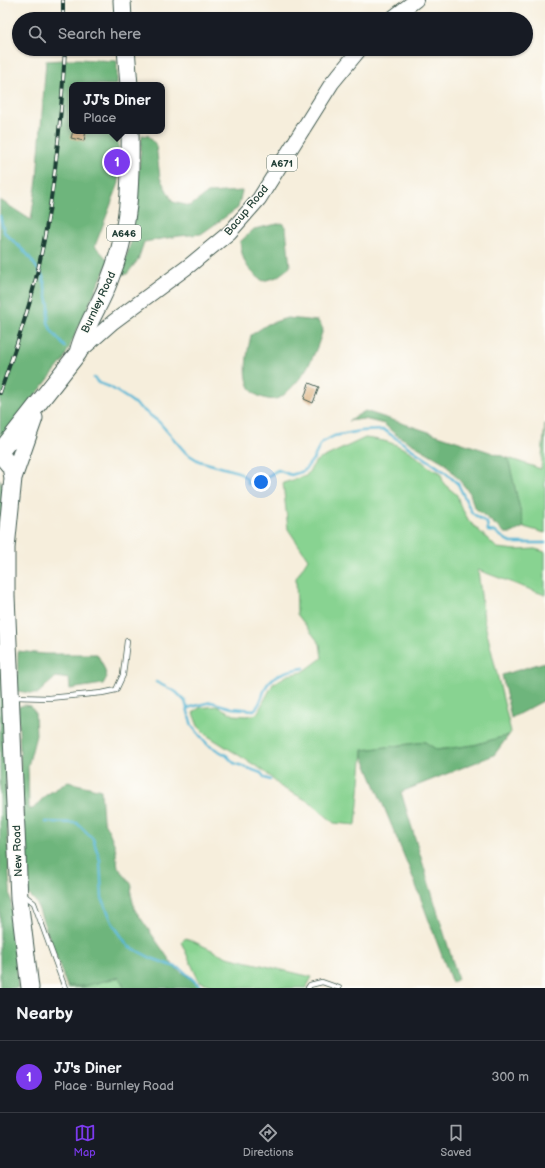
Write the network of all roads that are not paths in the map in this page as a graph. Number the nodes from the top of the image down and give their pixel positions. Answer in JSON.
{"nodes":[{"id":1,"x":122,"y":0,"type":"edge"},
{"id":2,"x":416,"y":0,"type":"edge"},
{"id":3,"x":123,"y":12,"type":"edge"},
{"id":4,"x":400,"y":12,"type":"edge"},
{"id":5,"x":127,"y":56,"type":"edge"},
{"id":6,"x":354,"y":56,"type":"edge"},
{"id":7,"x":129,"y":82,"type":"edge"},
{"id":8,"x":130,"y":134,"type":"edge"},
{"id":9,"x":78,"y":354,"type":"junction"},
{"id":10,"x":39,"y":404,"type":"junction"},
{"id":11,"x":0,"y":453,"type":"edge"},
{"id":12,"x":13,"y":478,"type":"junction"},
{"id":13,"x":127,"y":641,"type":"dead end"},
{"id":14,"x":10,"y":697,"type":"junction"},
{"id":15,"x":18,"y":890,"type":"junction"},
{"id":16,"x":30,"y":988,"type":"edge"},
{"id":17,"x":64,"y":988,"type":"edge"},
{"id":18,"x":308,"y":988,"type":"edge"},
{"id":19,"x":339,"y":988,"type":"edge"}],
"edges":[{"from":1,"to":3,"type":"highway"},
{"from":2,"to":4,"type":"main road"},
{"from":5,"to":7,"type":"highway"},
{"from":6,"to":9,"type":"main road","name":"Bacup Road","number":"A671"},
{"from":8,"to":9,"type":"highway","name":"Burnley Road","number":"A646"},
{"from":9,"to":10,"type":"highway"},
{"from":10,"to":11,"type":"highway"},
{"from":10,"to":12,"type":"highway","name":"New Road"},
{"from":11,"to":12,"type":"highway"},
{"from":12,"to":14,"type":"highway","name":"New Road"},
{"from":13,"to":14,"type":"lane"},
{"from":14,"to":15,"type":"highway","name":"New Road"},
{"from":15,"to":16,"type":"highway","name":"New Road"},
{"from":15,"to":17,"type":"lane"},
{"from":18,"to":19,"type":"lane"}]}
